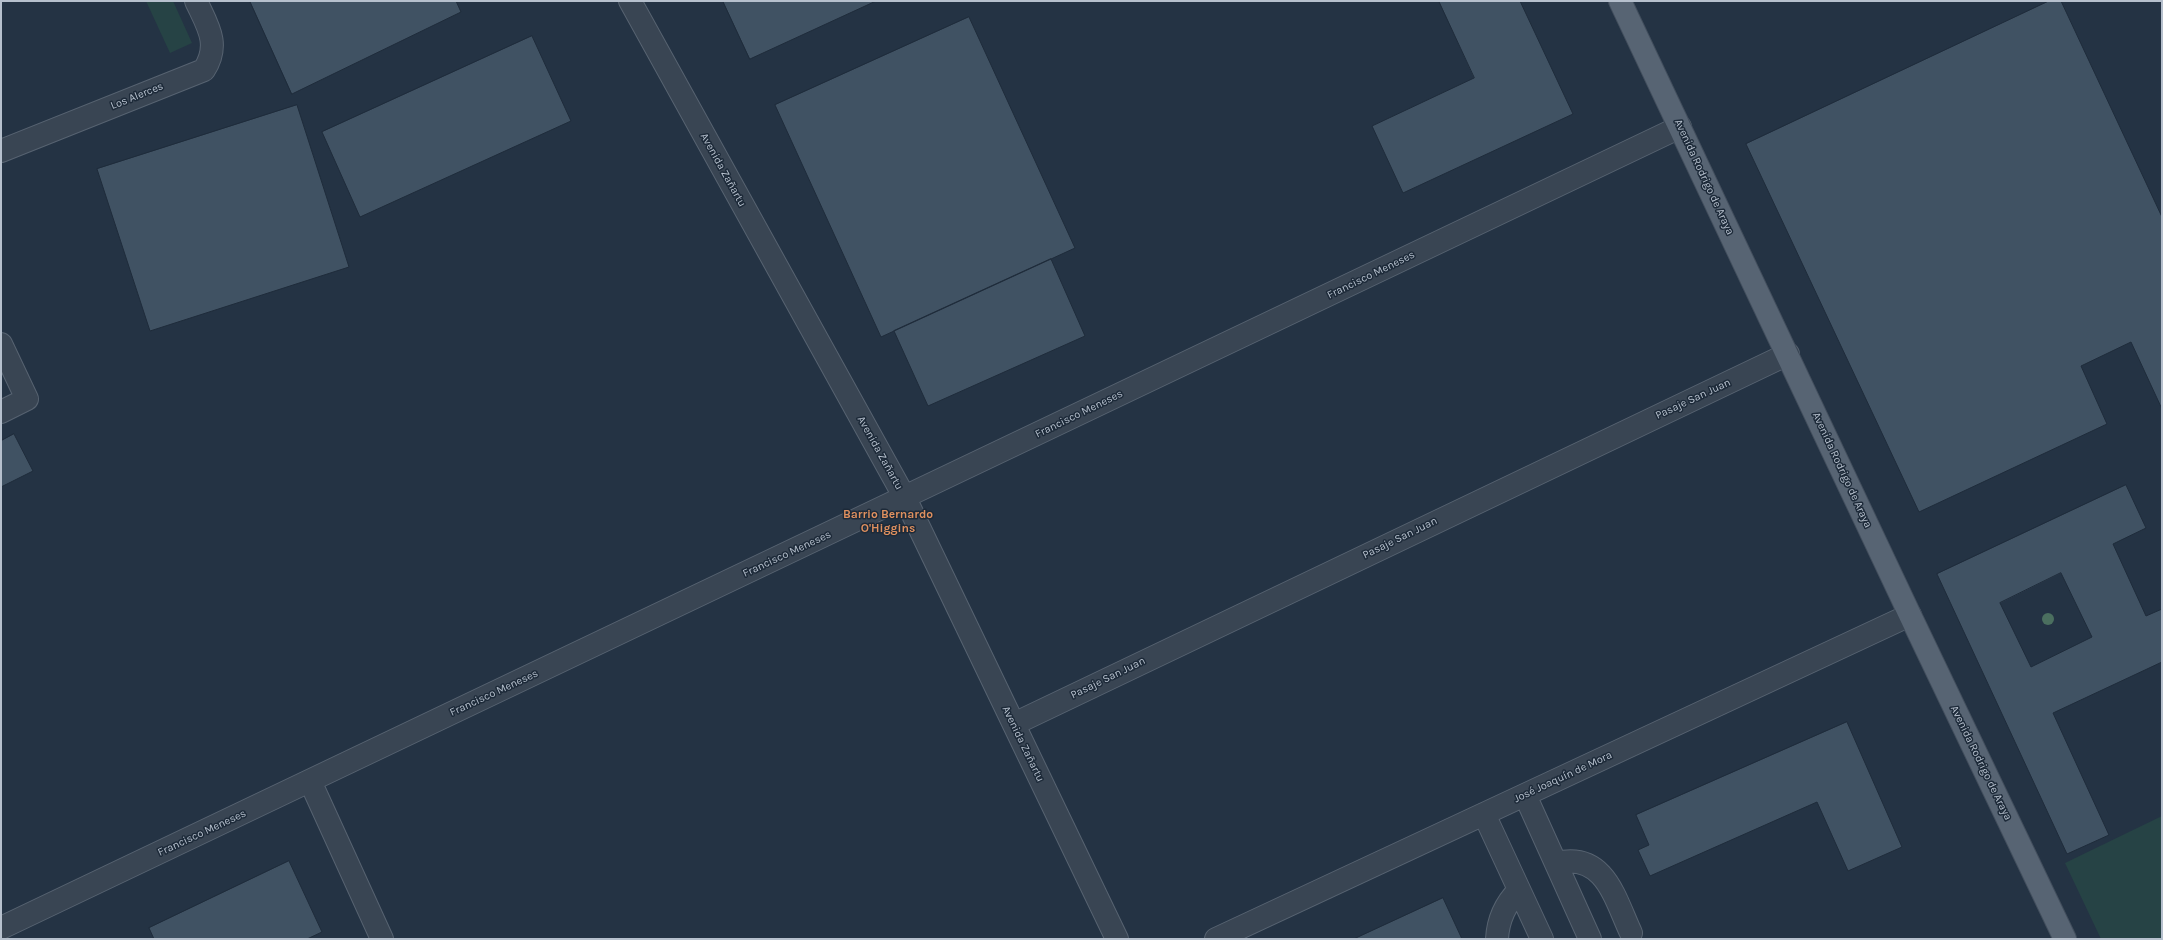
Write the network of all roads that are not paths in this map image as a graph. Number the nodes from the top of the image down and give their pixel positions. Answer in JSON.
{"nodes":[{"id":1,"x":196,"y":1,"type":"edge"},
{"id":2,"x":630,"y":1,"type":"edge"},
{"id":3,"x":1620,"y":1,"type":"edge"},
{"id":4,"x":1680,"y":127,"type":"junction"},
{"id":5,"x":1,"y":151,"type":"edge"},
{"id":6,"x":1,"y":344,"type":"edge"},
{"id":7,"x":1788,"y":354,"type":"junction"},
{"id":8,"x":1,"y":412,"type":"edge"},
{"id":9,"x":905,"y":498,"type":"junction"},
{"id":10,"x":1910,"y":615,"type":"junction"},
{"id":11,"x":1014,"y":724,"type":"junction"},
{"id":12,"x":310,"y":781,"type":"junction"},
{"id":13,"x":1525,"y":795,"type":"junction"},
{"id":14,"x":1484,"y":814,"type":"junction"},
{"id":15,"x":1557,"y":863,"type":"junction"},
{"id":16,"x":1519,"y":890,"type":"junction"},
{"id":17,"x":1,"y":928,"type":"edge"},
{"id":18,"x":1631,"y":933,"type":"dead end"},
{"id":19,"x":382,"y":939,"type":"edge"},
{"id":20,"x":1117,"y":939,"type":"edge"},
{"id":21,"x":1216,"y":939,"type":"edge"},
{"id":22,"x":1497,"y":939,"type":"edge"},
{"id":23,"x":1542,"y":939,"type":"edge"},
{"id":24,"x":1590,"y":939,"type":"edge"},
{"id":25,"x":2065,"y":939,"type":"edge"}],
"edges":[{"from":1,"to":5,"type":"street","name":"Los Alerces"},
{"from":2,"to":9,"type":"street","name":"Avenida Zañartu"},
{"from":3,"to":4,"type":"main road","name":"Avenida Rodrigo de Araya"},
{"from":4,"to":7,"type":"main road","name":"Avenida Rodrigo de Araya"},
{"from":4,"to":9,"type":"street","name":"Francisco Meneses"},
{"from":6,"to":8,"type":"street"},
{"from":7,"to":10,"type":"main road","name":"Avenida Rodrigo de Araya"},
{"from":7,"to":11,"type":"street","name":"Pasaje San Juan"},
{"from":9,"to":11,"type":"street","name":"Avenida Zañartu"},
{"from":9,"to":12,"type":"street","name":"Francisco Meneses"},
{"from":10,"to":13,"type":"street","name":"José Joaquín de Mora"},
{"from":10,"to":25,"type":"main road","name":"Avenida Rodrigo de Araya"},
{"from":11,"to":20,"type":"street","name":"Avenida Zañartu"},
{"from":12,"to":17,"type":"street","name":"Francisco Meneses"},
{"from":12,"to":19,"type":"street"},
{"from":13,"to":14,"type":"street","name":"José Joaquín de Mora"},
{"from":13,"to":15,"type":"street"},
{"from":14,"to":16,"type":"street"},
{"from":14,"to":21,"type":"street","name":"José Joaquín de Mora"},
{"from":15,"to":18,"type":"street"},
{"from":15,"to":24,"type":"street"},
{"from":16,"to":22,"type":"street"},
{"from":16,"to":23,"type":"street"}]}
